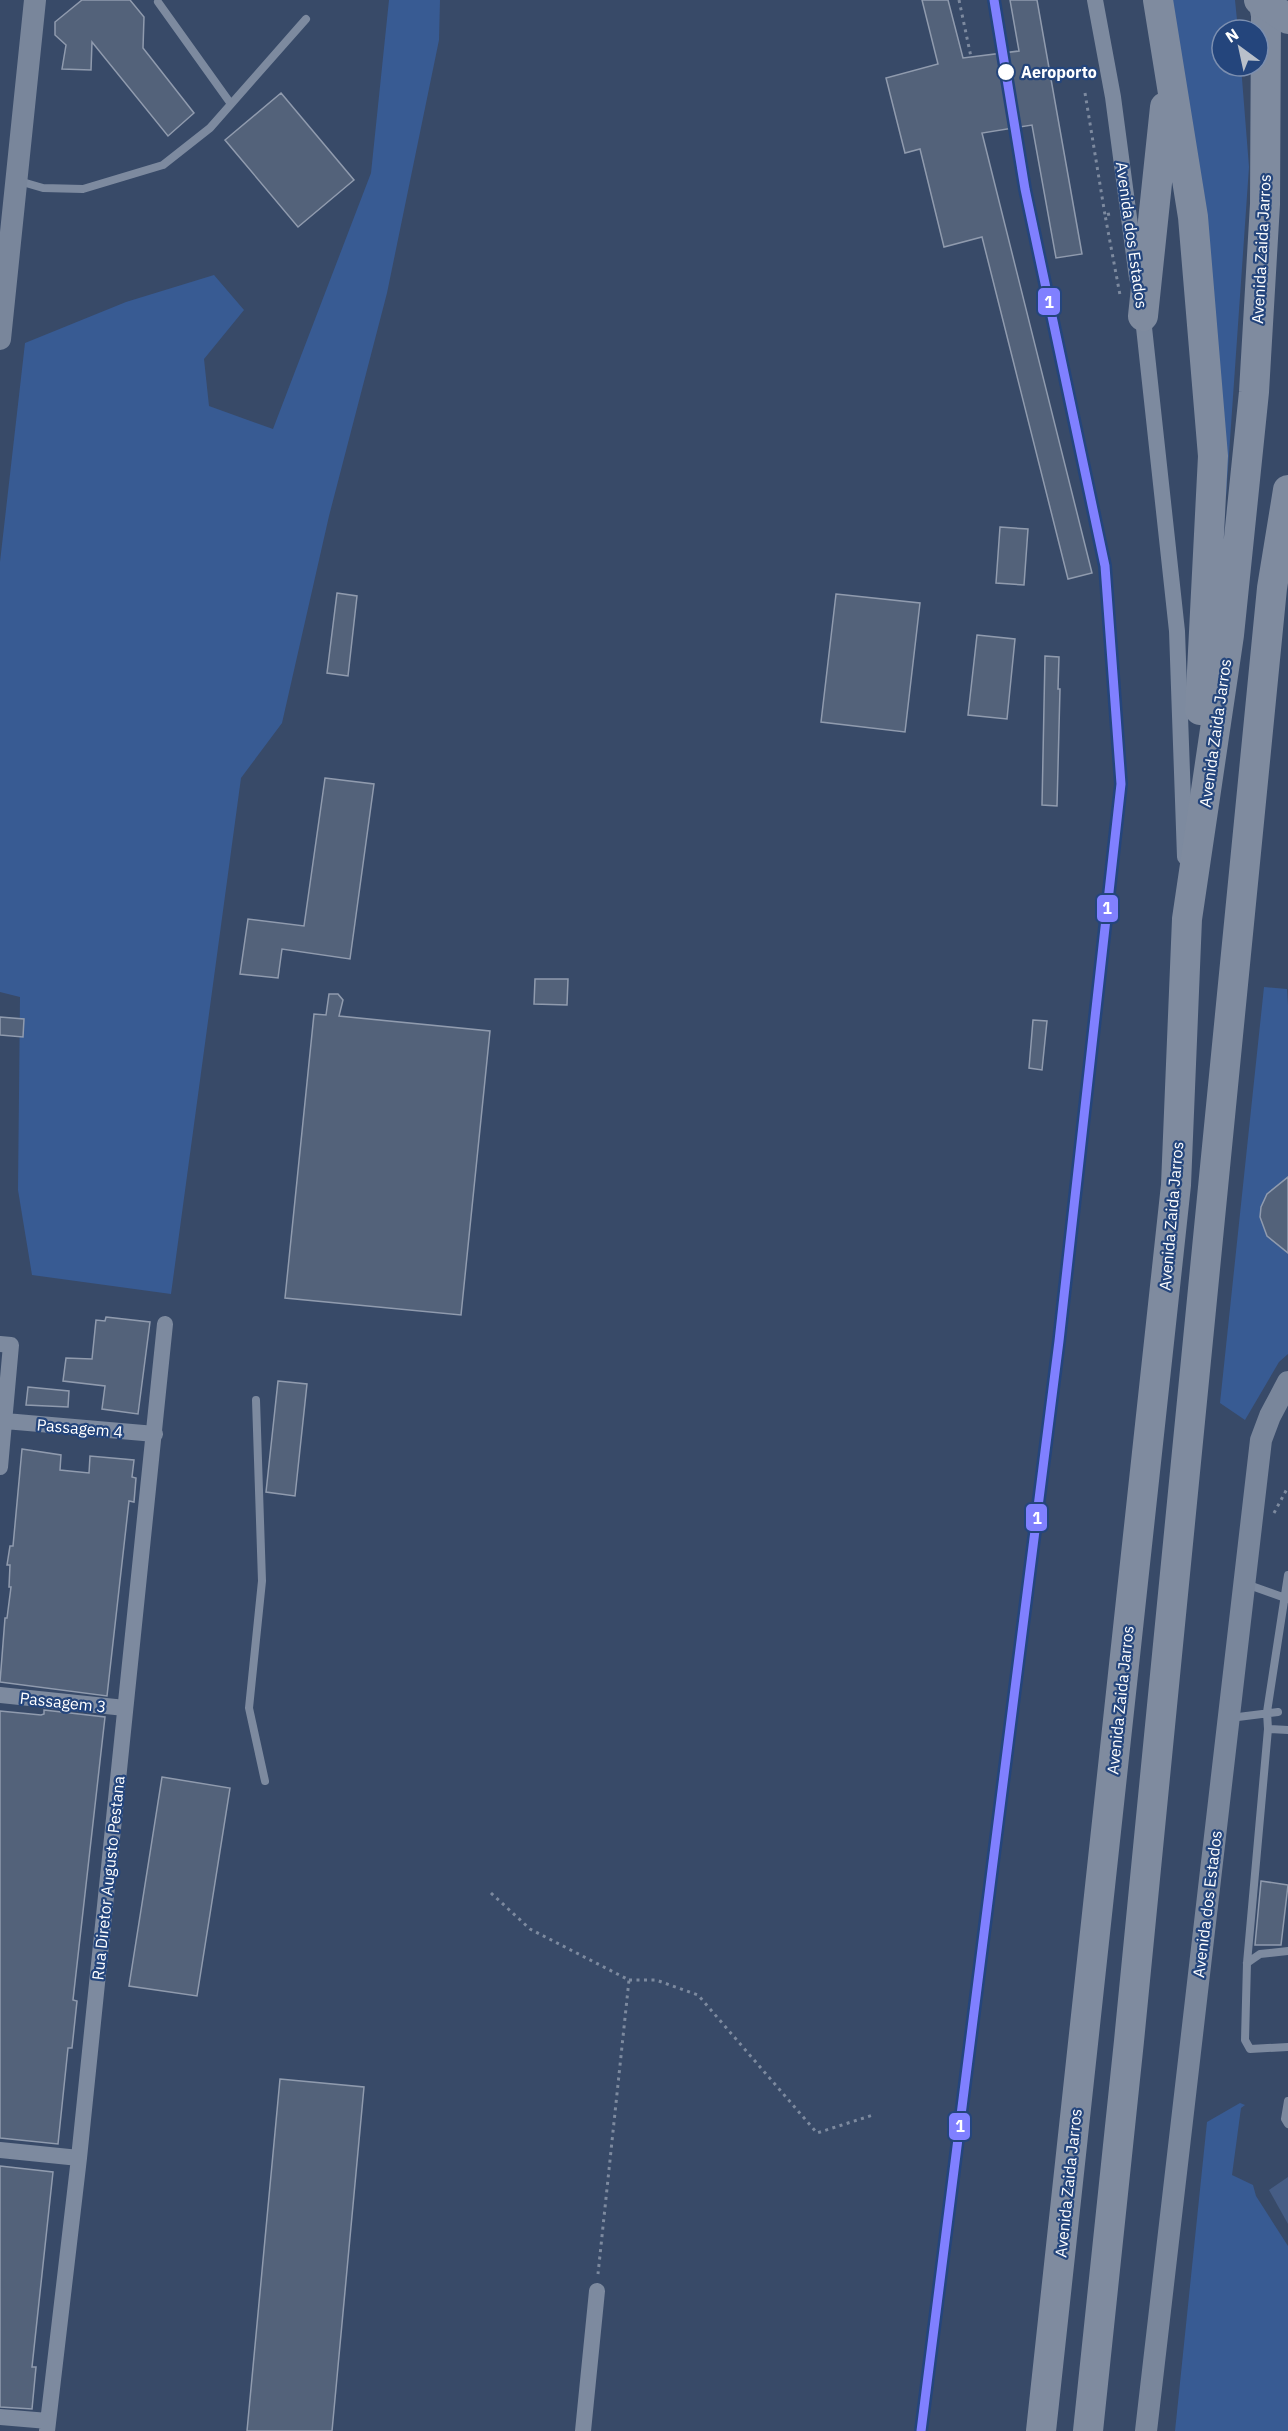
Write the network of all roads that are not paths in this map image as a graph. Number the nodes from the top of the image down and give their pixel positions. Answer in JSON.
{"nodes":[{"id":1,"x":35,"y":0,"type":"edge"},
{"id":2,"x":1095,"y":0,"type":"edge"},
{"id":3,"x":1158,"y":0,"type":"edge"},
{"id":4,"x":1261,"y":0,"type":"edge"},
{"id":5,"x":158,"y":2,"type":"dead end"},
{"id":6,"x":306,"y":19,"type":"dead end"},
{"id":7,"x":1288,"y":19,"type":"edge"},
{"id":8,"x":1169,"y":68,"type":"junction"},
{"id":9,"x":231,"y":104,"type":"junction"},
{"id":10,"x":17,"y":180,"type":"junction"},
{"id":11,"x":1143,"y":316,"type":"junction"},
{"id":12,"x":0,"y":339,"type":"edge"},
{"id":13,"x":1288,"y":490,"type":"edge"},
{"id":14,"x":1288,"y":600,"type":"edge"},
{"id":15,"x":1264,"y":686,"type":"junction"},
{"id":16,"x":1187,"y":919,"type":"junction"},
{"id":17,"x":165,"y":1324,"type":"dead end"},
{"id":18,"x":0,"y":1344,"type":"edge"},
{"id":19,"x":1288,"y":1382,"type":"edge"},
{"id":20,"x":256,"y":1401,"type":"dead end"},
{"id":21,"x":5,"y":1421,"type":"junction"},
{"id":22,"x":155,"y":1434,"type":"junction"},
{"id":23,"x":0,"y":1467,"type":"edge"},
{"id":24,"x":1288,"y":1575,"type":"edge"},
{"id":25,"x":1245,"y":1584,"type":"junction"},
{"id":26,"x":1287,"y":1599,"type":"edge"},
{"id":27,"x":0,"y":1695,"type":"edge"},
{"id":28,"x":125,"y":1708,"type":"junction"},
{"id":29,"x":1267,"y":1712,"type":"junction"},
{"id":30,"x":1278,"y":1712,"type":"dead end"},
{"id":31,"x":1228,"y":1718,"type":"junction"},
{"id":32,"x":1268,"y":1729,"type":"junction"},
{"id":33,"x":1288,"y":1730,"type":"edge"},
{"id":34,"x":265,"y":1781,"type":"dead end"},
{"id":35,"x":1288,"y":1951,"type":"edge"},
{"id":36,"x":1247,"y":1963,"type":"junction"},
{"id":37,"x":1288,"y":2047,"type":"edge"},
{"id":38,"x":1288,"y":2101,"type":"edge"},
{"id":39,"x":1288,"y":2124,"type":"edge"},
{"id":40,"x":0,"y":2150,"type":"edge"},
{"id":41,"x":79,"y":2158,"type":"junction"},
{"id":42,"x":597,"y":2291,"type":"road end"},
{"id":43,"x":0,"y":2417,"type":"edge"},
{"id":44,"x":47,"y":2426,"type":"edge"},
{"id":45,"x":583,"y":2431,"type":"edge"},
{"id":46,"x":1041,"y":2431,"type":"edge"},
{"id":47,"x":1088,"y":2431,"type":"edge"},
{"id":48,"x":1146,"y":2431,"type":"edge"}],
"edges":[{"from":1,"to":10,"type":"street"},
{"from":2,"to":11,"type":"street","name":"Avenida dos Estados"},
{"from":3,"to":8,"type":"highway"},
{"from":4,"to":7,"type":"highway","bridge":true},
{"from":4,"to":16,"type":"highway","name":"Avenida Zaida Jarros"},
{"from":5,"to":9,"type":"lane"},
{"from":6,"to":9,"type":"lane"},
{"from":8,"to":11,"type":"highway"},
{"from":8,"to":16,"type":"highway"},
{"from":9,"to":10,"type":"lane"},
{"from":10,"to":12,"type":"street"},
{"from":11,"to":16,"type":"street","name":"Avenida dos Estados"},
{"from":13,"to":15,"type":"highway"},
{"from":14,"to":15,"type":"highway"},
{"from":15,"to":47,"type":"highway"},
{"from":16,"to":46,"type":"highway","name":"Avenida Zaida Jarros"},
{"from":17,"to":22,"type":"street","name":"Rua Diretor Augusto Pestana"},
{"from":18,"to":21,"type":"street"},
{"from":19,"to":25,"type":"street","name":"Avenida dos Estados"},
{"from":20,"to":34,"type":"lane"},
{"from":21,"to":22,"type":"street","name":"Passagem 4"},
{"from":21,"to":23,"type":"street"},
{"from":22,"to":28,"type":"street","name":"Rua Diretor Augusto Pestana"},
{"from":24,"to":26,"type":"lane"},
{"from":25,"to":26,"type":"lane"},
{"from":25,"to":31,"type":"street","name":"Avenida dos Estados"},
{"from":26,"to":29,"type":"lane"},
{"from":27,"to":28,"type":"street","name":"Passagem 3"},
{"from":28,"to":41,"type":"street","name":"Rua Diretor Augusto Pestana"},
{"from":29,"to":30,"type":"lane"},
{"from":29,"to":31,"type":"lane"},
{"from":29,"to":32,"type":"lane"},
{"from":31,"to":48,"type":"street","name":"Avenida dos Estados"},
{"from":32,"to":33,"type":"lane"},
{"from":32,"to":36,"type":"lane"},
{"from":35,"to":36,"type":"lane"},
{"from":36,"to":37,"type":"lane"},
{"from":38,"to":39,"type":"lane"},
{"from":40,"to":41,"type":"street"},
{"from":41,"to":44,"type":"street","name":"Rua Diretor Augusto Pestana"},
{"from":42,"to":45,"type":"street"},
{"from":43,"to":44,"type":"street"}]}
